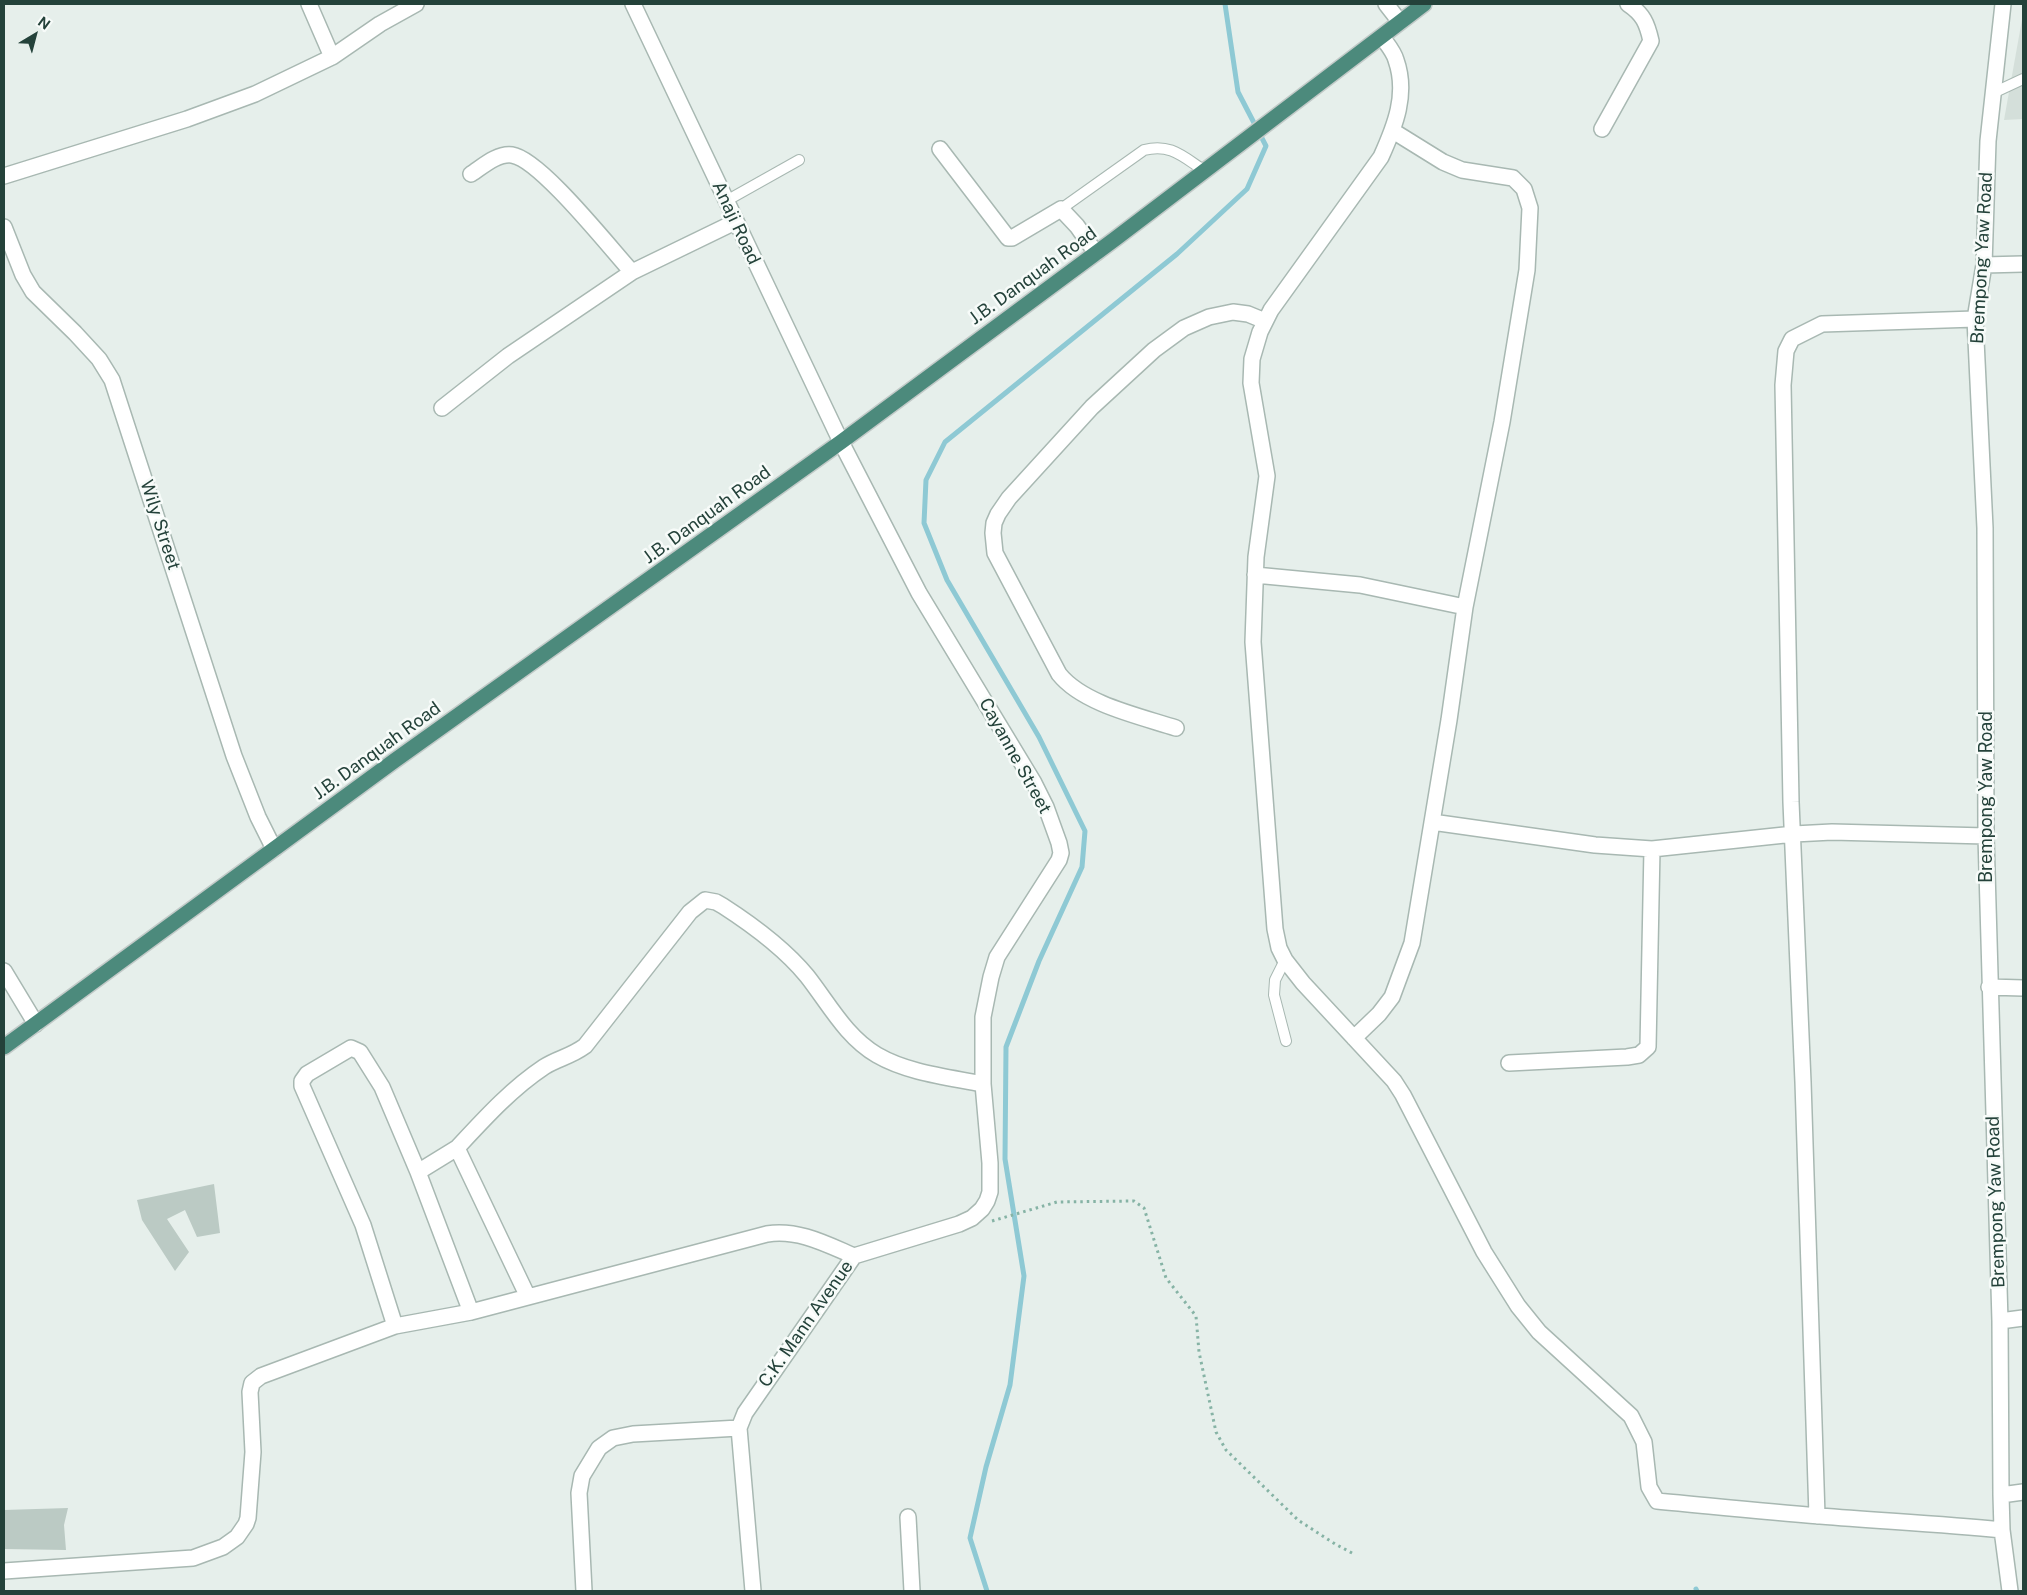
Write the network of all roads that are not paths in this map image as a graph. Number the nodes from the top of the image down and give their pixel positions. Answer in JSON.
{"nodes":[{"id":1,"x":308,"y":4,"type":"edge"},
{"id":2,"x":416,"y":4,"type":"edge"},
{"id":3,"x":633,"y":4,"type":"edge"},
{"id":4,"x":1386,"y":4,"type":"edge"},
{"id":5,"x":1424,"y":4,"type":"edge"},
{"id":6,"x":1628,"y":4,"type":"edge"},
{"id":7,"x":2003,"y":4,"type":"edge"},
{"id":8,"x":1400,"y":22,"type":"junction"},
{"id":9,"x":1382,"y":37,"type":"junction"},
{"id":10,"x":332,"y":56,"type":"junction"},
{"id":11,"x":2023,"y":79,"type":"edge"},
{"id":12,"x":1993,"y":93,"type":"junction"},
{"id":13,"x":1602,"y":129,"type":"dead end"},
{"id":14,"x":1393,"y":130,"type":"junction"},
{"id":15,"x":940,"y":149,"type":"dead end"},
{"id":16,"x":800,"y":160,"type":"dead end"},
{"id":17,"x":1204,"y":171,"type":"junction"},
{"id":18,"x":471,"y":174,"type":"dead end"},
{"id":19,"x":4,"y":176,"type":"edge"},
{"id":20,"x":726,"y":201,"type":"junction"},
{"id":21,"x":1061,"y":209,"type":"junction"},
{"id":22,"x":735,"y":222,"type":"junction"},
{"id":23,"x":4,"y":227,"type":"edge"},
{"id":24,"x":1096,"y":253,"type":"junction"},
{"id":25,"x":2023,"y":264,"type":"edge"},
{"id":26,"x":1984,"y":265,"type":"junction"},
{"id":27,"x":632,"y":272,"type":"junction"},
{"id":28,"x":1975,"y":319,"type":"junction"},
{"id":29,"x":1265,"y":321,"type":"junction"},
{"id":30,"x":442,"y":408,"type":"dead end"},
{"id":31,"x":841,"y":442,"type":"junction"},
{"id":32,"x":1255,"y":575,"type":"junction"},
{"id":33,"x":1465,"y":607,"type":"junction"},
{"id":34,"x":1176,"y":728,"type":"dead end"},
{"id":35,"x":1432,"y":822,"type":"junction"},
{"id":36,"x":1794,"y":834,"type":"junction"},
{"id":37,"x":1986,"y":836,"type":"junction"},
{"id":38,"x":274,"y":849,"type":"junction"},
{"id":39,"x":1652,"y":849,"type":"junction"},
{"id":40,"x":1285,"y":960,"type":"junction"},
{"id":41,"x":4,"y":971,"type":"edge"},
{"id":42,"x":1989,"y":987,"type":"junction"},
{"id":43,"x":2023,"y":988,"type":"edge"},
{"id":44,"x":36,"y":1024,"type":"junction"},
{"id":45,"x":1354,"y":1038,"type":"junction"},
{"id":46,"x":1286,"y":1041,"type":"dead end"},
{"id":47,"x":4,"y":1047,"type":"edge"},
{"id":48,"x":1509,"y":1063,"type":"dead end"},
{"id":49,"x":983,"y":1084,"type":"junction"},
{"id":50,"x":457,"y":1148,"type":"junction"},
{"id":51,"x":418,"y":1172,"type":"junction"},
{"id":52,"x":854,"y":1256,"type":"junction"},
{"id":53,"x":528,"y":1297,"type":"junction"},
{"id":54,"x":471,"y":1312,"type":"junction"},
{"id":55,"x":2023,"y":1318,"type":"edge"},
{"id":56,"x":2000,"y":1320,"type":"junction"},
{"id":57,"x":395,"y":1326,"type":"junction"},
{"id":58,"x":739,"y":1428,"type":"junction"},
{"id":59,"x":2023,"y":1492,"type":"edge"},
{"id":60,"x":2001,"y":1495,"type":"junction"},
{"id":61,"x":1817,"y":1516,"type":"junction"},
{"id":62,"x":908,"y":1517,"type":"dead end"},
{"id":63,"x":2002,"y":1530,"type":"junction"},
{"id":64,"x":4,"y":1571,"type":"edge"},
{"id":65,"x":584,"y":1591,"type":"edge"},
{"id":66,"x":753,"y":1591,"type":"edge"},
{"id":67,"x":912,"y":1591,"type":"edge"},
{"id":68,"x":2010,"y":1591,"type":"edge"}],
"edges":[{"from":1,"to":10,"type":"street"},
{"from":2,"to":10,"type":"street"},
{"from":3,"to":20,"type":"street","name":"Anaji Road"},
{"from":4,"to":8,"type":"street"},
{"from":5,"to":8,"type":"highway","name":"J.B. Danquah Road"},
{"from":6,"to":13,"type":"street"},
{"from":7,"to":12,"type":"street","name":"Brempong Yaw Road"},
{"from":8,"to":9,"type":"highway","name":"J.B. Danquah Road"},
{"from":9,"to":14,"type":"street"},
{"from":9,"to":17,"type":"highway","name":"J.B. Danquah Road"},
{"from":10,"to":19,"type":"street"},
{"from":11,"to":12,"type":"lane"},
{"from":12,"to":26,"type":"street","name":"Brempong Yaw Road"},
{"from":14,"to":29,"type":"street"},
{"from":14,"to":33,"type":"street"},
{"from":15,"to":21,"type":"street"},
{"from":16,"to":20,"type":"lane"},
{"from":17,"to":21,"type":"lane"},
{"from":17,"to":24,"type":"highway","name":"J.B. Danquah Road"},
{"from":18,"to":27,"type":"street"},
{"from":20,"to":22,"type":"street","name":"Anaji Road"},
{"from":21,"to":24,"type":"street"},
{"from":22,"to":27,"type":"street"},
{"from":22,"to":31,"type":"street","name":"Anaji Road"},
{"from":23,"to":38,"type":"street","name":"Wily Street"},
{"from":24,"to":31,"type":"highway","name":"J.B. Danquah Road"},
{"from":25,"to":26,"type":"street"},
{"from":26,"to":28,"type":"street","name":"Brempong Yaw Road"},
{"from":27,"to":30,"type":"street"},
{"from":28,"to":36,"type":"street"},
{"from":28,"to":37,"type":"street","name":"Brempong Yaw Road"},
{"from":29,"to":32,"type":"street"},
{"from":29,"to":34,"type":"street"},
{"from":31,"to":38,"type":"highway","name":"J.B. Danquah Road"},
{"from":31,"to":49,"type":"street","name":"Cayanne Street"},
{"from":32,"to":33,"type":"street"},
{"from":32,"to":40,"type":"street"},
{"from":33,"to":35,"type":"street"},
{"from":35,"to":39,"type":"street"},
{"from":35,"to":45,"type":"street"},
{"from":36,"to":37,"type":"street"},
{"from":36,"to":39,"type":"street"},
{"from":36,"to":61,"type":"street"},
{"from":37,"to":42,"type":"street","name":"Brempong Yaw Road"},
{"from":38,"to":44,"type":"highway","name":"J.B. Danquah Road"},
{"from":39,"to":48,"type":"street"},
{"from":40,"to":45,"type":"street"},
{"from":40,"to":46,"type":"lane"},
{"from":41,"to":44,"type":"street"},
{"from":42,"to":43,"type":"street"},
{"from":42,"to":56,"type":"street","name":"Brempong Yaw Road"},
{"from":44,"to":47,"type":"highway","name":"J.B. Danquah Road"},
{"from":45,"to":61,"type":"street"},
{"from":49,"to":50,"type":"street"},
{"from":49,"to":52,"type":"street","name":"C.K. Mann Avenue"},
{"from":50,"to":51,"type":"street"},
{"from":50,"to":53,"type":"street"},
{"from":51,"to":54,"type":"street"},
{"from":51,"to":57,"type":"street"},
{"from":52,"to":53,"type":"street"},
{"from":52,"to":58,"type":"street","name":"C.K. Mann Avenue"},
{"from":53,"to":54,"type":"street"},
{"from":54,"to":57,"type":"street"},
{"from":55,"to":56,"type":"street"},
{"from":56,"to":60,"type":"street","name":"Brempong Yaw Road"},
{"from":57,"to":64,"type":"street"},
{"from":58,"to":65,"type":"street"},
{"from":58,"to":66,"type":"street"},
{"from":59,"to":60,"type":"street"},
{"from":60,"to":63,"type":"street","name":"Brempong Yaw Road"},
{"from":61,"to":63,"type":"street"},
{"from":62,"to":67,"type":"street"},
{"from":63,"to":68,"type":"street","name":"Brempong Yaw Road"}]}
